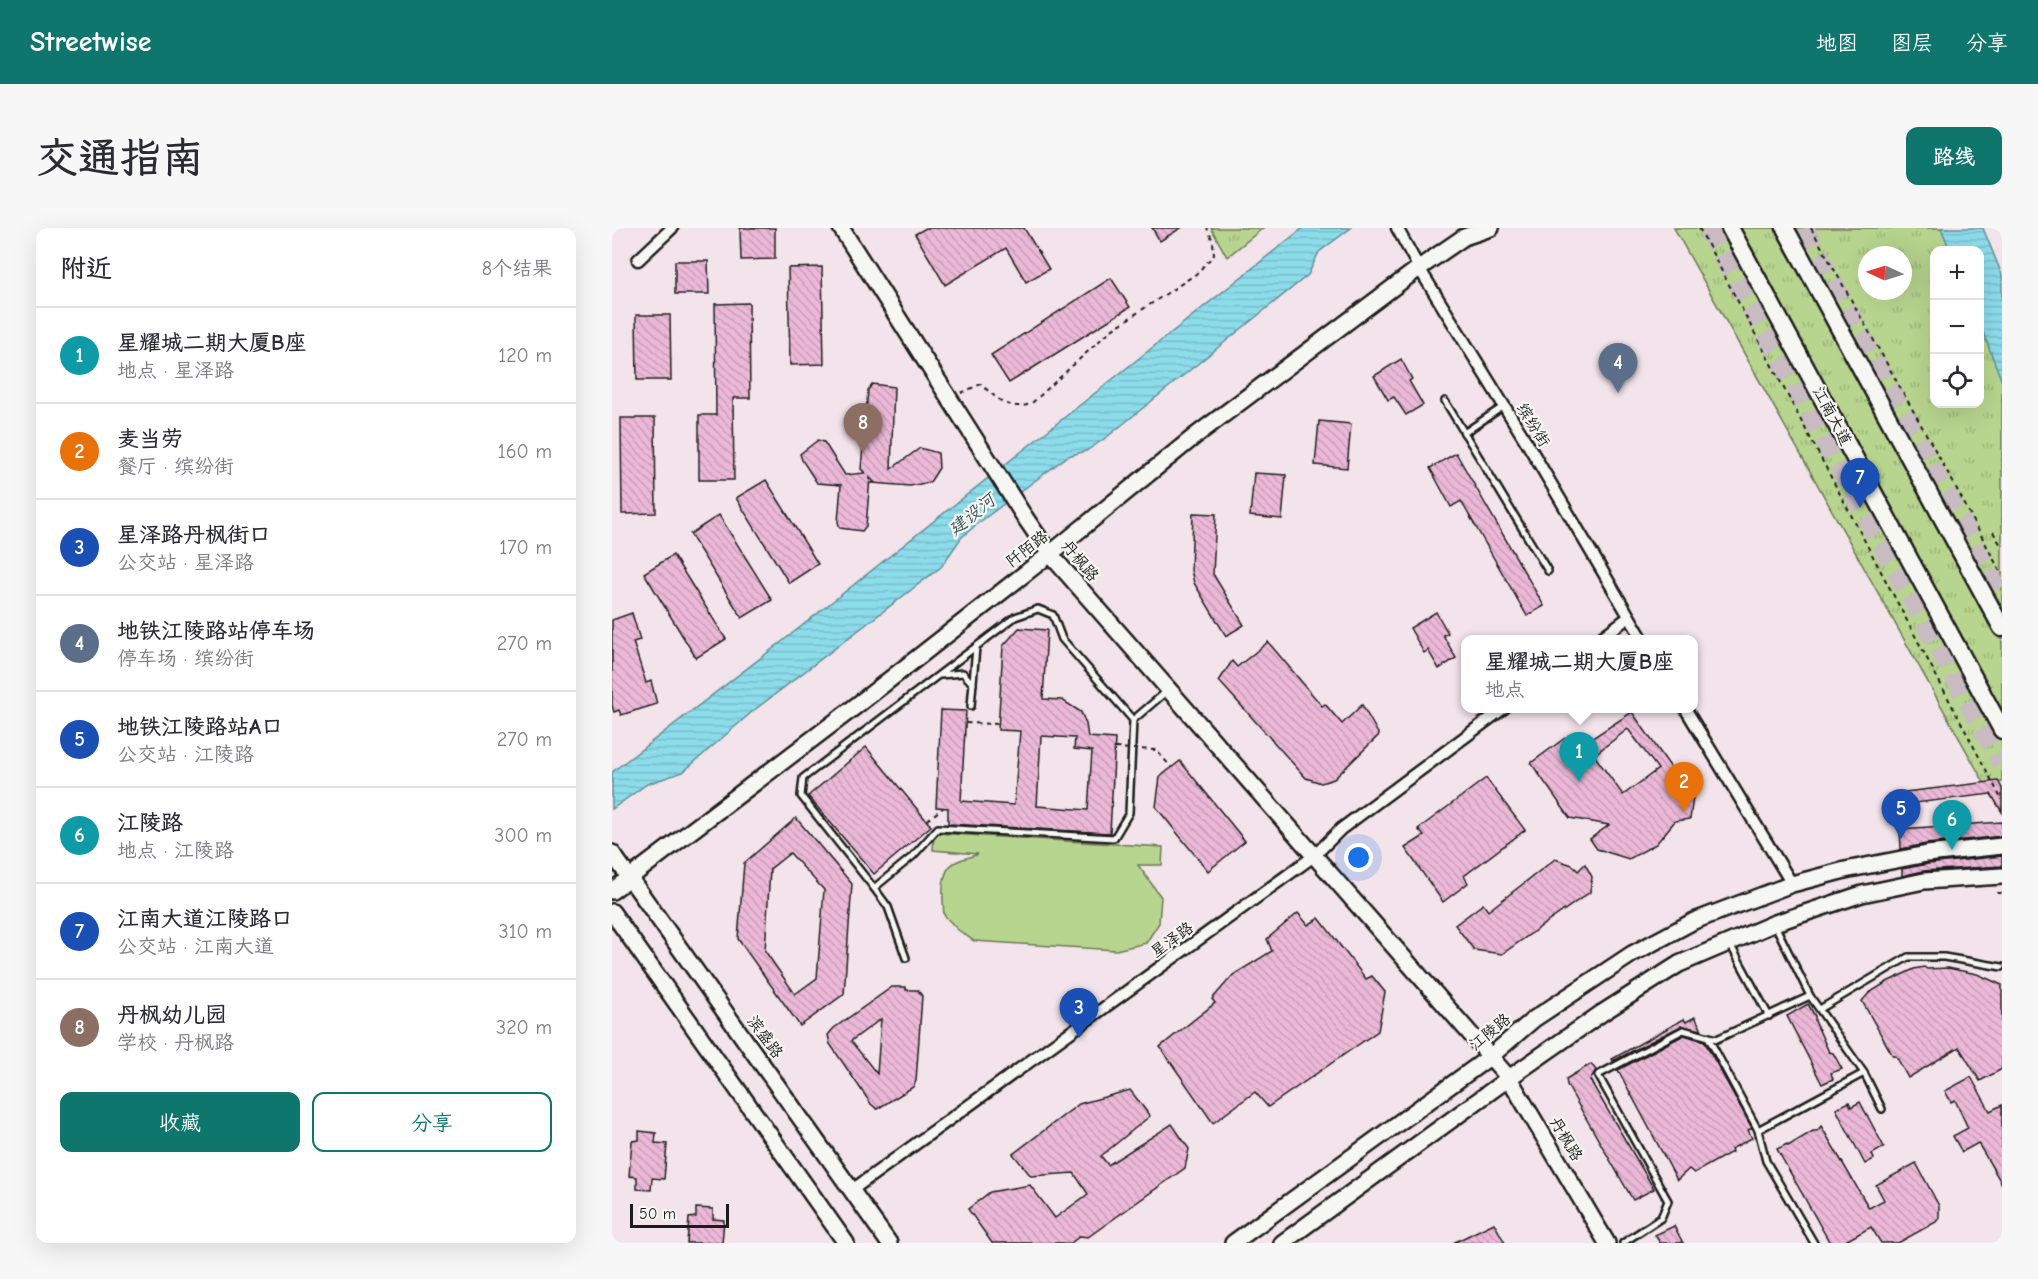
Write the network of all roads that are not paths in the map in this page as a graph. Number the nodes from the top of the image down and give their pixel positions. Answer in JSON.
{"nodes":[{"id":1,"x":672,"y":228,"type":"edge"},
{"id":2,"x":840,"y":228,"type":"edge"},
{"id":3,"x":1396,"y":228,"type":"edge"},
{"id":4,"x":1491,"y":228,"type":"edge"},
{"id":5,"x":1730,"y":228,"type":"edge"},
{"id":6,"x":1785,"y":228,"type":"edge"},
{"id":7,"x":1466,"y":233,"type":"edge"},
{"id":8,"x":638,"y":260,"type":"dead end"},
{"id":9,"x":1419,"y":268,"type":"junction"},
{"id":10,"x":1445,"y":401,"type":"dead end"},
{"id":11,"x":1504,"y":406,"type":"junction"},
{"id":12,"x":1464,"y":433,"type":"junction"},
{"id":13,"x":1050,"y":554,"type":"junction"},
{"id":14,"x":1548,"y":571,"type":"dead end"},
{"id":15,"x":1629,"y":617,"type":"junction"},
{"id":16,"x":2002,"y":627,"type":"edge"},
{"id":17,"x":1604,"y":635,"type":"edge"},
{"id":18,"x":1640,"y":635,"type":"edge"},
{"id":19,"x":976,"y":647,"type":"junction"},
{"id":20,"x":938,"y":676,"type":"junction"},
{"id":21,"x":973,"y":684,"type":"junction"},
{"id":22,"x":1169,"y":690,"type":"junction"},
{"id":23,"x":971,"y":706,"type":"dead end"},
{"id":24,"x":1497,"y":713,"type":"edge"},
{"id":25,"x":1688,"y":713,"type":"edge"},
{"id":26,"x":1133,"y":720,"type":"junction"},
{"id":27,"x":2002,"y":730,"type":"edge"},
{"id":28,"x":2002,"y":846,"type":"edge"},
{"id":29,"x":612,"y":853,"type":"edge"},
{"id":30,"x":1314,"y":856,"type":"junction"},
{"id":31,"x":2002,"y":876,"type":"edge"},
{"id":32,"x":630,"y":879,"type":"junction"},
{"id":33,"x":1792,"y":884,"type":"junction"},
{"id":34,"x":874,"y":888,"type":"junction"},
{"id":35,"x":612,"y":891,"type":"edge"},
{"id":36,"x":612,"y":912,"type":"edge"},
{"id":37,"x":1775,"y":923,"type":"junction"},
{"id":38,"x":1730,"y":944,"type":"junction"},
{"id":39,"x":906,"y":958,"type":"dead end"},
{"id":40,"x":2002,"y":967,"type":"edge"},
{"id":41,"x":1810,"y":996,"type":"junction"},
{"id":42,"x":1820,"y":1009,"type":"junction"},
{"id":43,"x":1769,"y":1016,"type":"junction"},
{"id":44,"x":1708,"y":1037,"type":"junction"},
{"id":45,"x":1491,"y":1056,"type":"junction"},
{"id":46,"x":1864,"y":1073,"type":"junction"},
{"id":47,"x":1509,"y":1078,"type":"junction"},
{"id":48,"x":1882,"y":1109,"type":"dead end"},
{"id":49,"x":1758,"y":1130,"type":"junction"},
{"id":50,"x":852,"y":1190,"type":"junction"},
{"id":51,"x":846,"y":1243,"type":"edge"},
{"id":52,"x":889,"y":1243,"type":"edge"},
{"id":53,"x":1233,"y":1243,"type":"edge"},
{"id":54,"x":1281,"y":1243,"type":"edge"},
{"id":55,"x":1607,"y":1243,"type":"edge"},
{"id":56,"x":1623,"y":1243,"type":"edge"},
{"id":57,"x":1814,"y":1243,"type":"edge"}],
"edges":[{"from":1,"to":8,"type":"street"},
{"from":2,"to":13,"type":"main road","name":"丹枫路"},
{"from":3,"to":9,"type":"street","name":"缤纷街"},
{"from":4,"to":7,"type":"main road","name":"阡陌路"},
{"from":5,"to":27,"type":"main road","name":"江南大道"},
{"from":6,"to":16,"type":"main road"},
{"from":7,"to":9,"type":"main road","name":"阡陌路"},
{"from":9,"to":11,"type":"street","name":"缤纷街"},
{"from":9,"to":13,"type":"main road","name":"阡陌路"},
{"from":10,"to":12,"type":"lane"},
{"from":11,"to":12,"type":"lane"},
{"from":11,"to":15,"type":"street","name":"缤纷街"},
{"from":12,"to":14,"type":"lane"},
{"from":13,"to":22,"type":"main road","name":"丹枫路"},
{"from":13,"to":32,"type":"main road","name":"阡陌路"},
{"from":15,"to":17,"type":"street"},
{"from":15,"to":18,"type":"street","name":"缤纷街"},
{"from":19,"to":20,"type":"lane"},
{"from":19,"to":21,"type":"lane"},
{"from":19,"to":26,"type":"lane"},
{"from":20,"to":21,"type":"lane"},
{"from":20,"to":34,"type":"lane"},
{"from":21,"to":23,"type":"lane"},
{"from":22,"to":26,"type":"lane"},
{"from":22,"to":30,"type":"main road","name":"丹枫路"},
{"from":24,"to":30,"type":"street","name":"星泽路"},
{"from":25,"to":33,"type":"street"},
{"from":26,"to":34,"type":"lane"},
{"from":28,"to":33,"type":"main road","name":"江陵路"},
{"from":29,"to":32,"type":"main road","name":"滨盛路"},
{"from":30,"to":45,"type":"main road","name":"丹枫路"},
{"from":30,"to":50,"type":"street","name":"星泽路"},
{"from":31,"to":37,"type":"main road"},
{"from":32,"to":35,"type":"main road","name":"阡陌路"},
{"from":32,"to":50,"type":"main road","name":"滨盛路"},
{"from":33,"to":45,"type":"main road","name":"江陵路"},
{"from":34,"to":39,"type":"lane"},
{"from":36,"to":51,"type":"main road"},
{"from":37,"to":38,"type":"main road"},
{"from":37,"to":41,"type":"lane"},
{"from":38,"to":43,"type":"lane"},
{"from":38,"to":47,"type":"main road"},
{"from":40,"to":42,"type":"lane"},
{"from":41,"to":42,"type":"lane"},
{"from":41,"to":43,"type":"lane"},
{"from":42,"to":46,"type":"lane"},
{"from":43,"to":44,"type":"lane"},
{"from":44,"to":49,"type":"lane"},
{"from":44,"to":56,"type":"lane"},
{"from":45,"to":47,"type":"main road","name":"丹枫路"},
{"from":45,"to":53,"type":"main road","name":"江陵路"},
{"from":46,"to":48,"type":"lane"},
{"from":46,"to":49,"type":"lane"},
{"from":47,"to":54,"type":"main road"},
{"from":47,"to":55,"type":"main road","name":"丹枫路"},
{"from":49,"to":57,"type":"lane"},
{"from":50,"to":52,"type":"main road","name":"滨盛路"}]}
